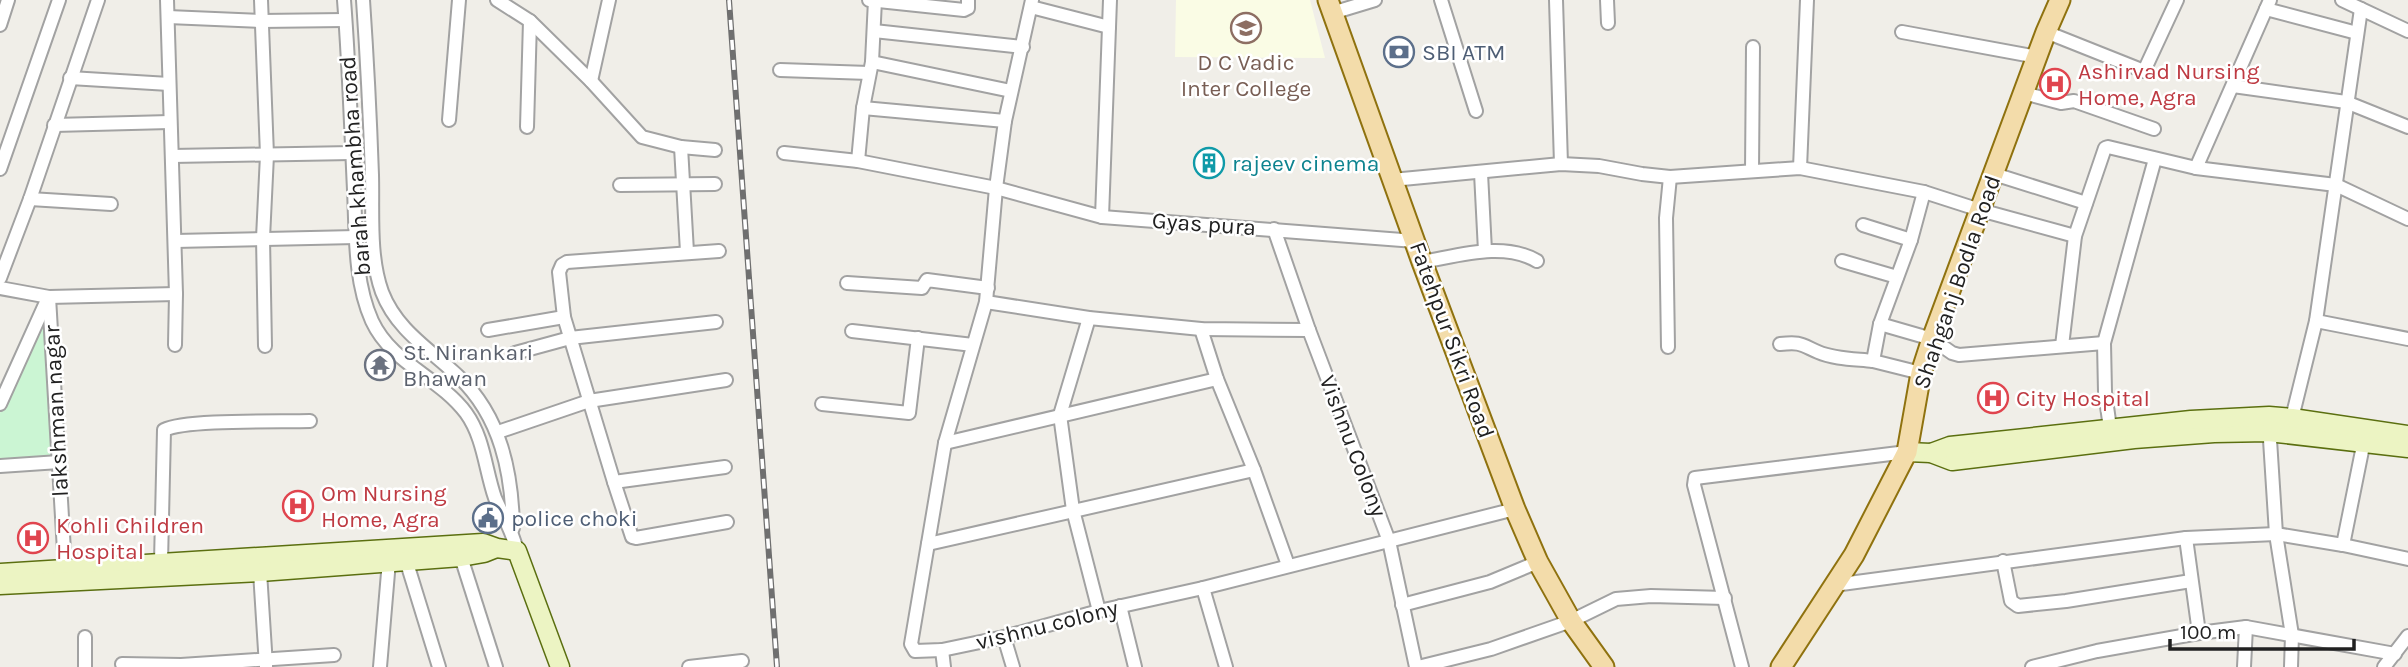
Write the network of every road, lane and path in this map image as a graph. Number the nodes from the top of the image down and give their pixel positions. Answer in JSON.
{"nodes":[{"id":1,"x":8,"y":0,"type":"edge"},
{"id":2,"x":60,"y":0,"type":"edge"},
{"id":3,"x":98,"y":0,"type":"edge"},
{"id":4,"x":167,"y":0,"type":"edge"},
{"id":5,"x":261,"y":0,"type":"edge"},
{"id":6,"x":344,"y":0,"type":"edge"},
{"id":7,"x":363,"y":0,"type":"edge"},
{"id":8,"x":459,"y":0,"type":"edge"},
{"id":9,"x":497,"y":0,"type":"edge"},
{"id":10,"x":610,"y":0,"type":"edge"},
{"id":11,"x":869,"y":0,"type":"edge"},
{"id":12,"x":875,"y":0,"type":"edge"},
{"id":13,"x":968,"y":0,"type":"edge"},
{"id":14,"x":1110,"y":0,"type":"edge"},
{"id":15,"x":1375,"y":0,"type":"edge"},
{"id":16,"x":1441,"y":0,"type":"edge"},
{"id":17,"x":1556,"y":0,"type":"edge"},
{"id":18,"x":1607,"y":0,"type":"edge"},
{"id":19,"x":1807,"y":0,"type":"edge"},
{"id":20,"x":2060,"y":0,"type":"edge"},
{"id":21,"x":2177,"y":0,"type":"edge"},
{"id":22,"x":2342,"y":0,"type":"edge"},
{"id":23,"x":1032,"y":3,"type":"edge"},
{"id":24,"x":2268,"y":4,"type":"edge"},
{"id":25,"x":1330,"y":7,"type":"edge"},
{"id":26,"x":2361,"y":9,"type":"junction"},
{"id":27,"x":168,"y":17,"type":"junction"},
{"id":28,"x":345,"y":20,"type":"junction"},
{"id":29,"x":260,"y":21,"type":"junction"},
{"id":30,"x":530,"y":21,"type":"junction"},
{"id":31,"x":1608,"y":23,"type":"dead end"},
{"id":32,"x":0,"y":25,"type":"edge"},
{"id":33,"x":1109,"y":27,"type":"junction"},
{"id":34,"x":874,"y":30,"type":"junction"},
{"id":35,"x":2408,"y":31,"type":"edge"},
{"id":36,"x":1902,"y":32,"type":"dead end"},
{"id":37,"x":2046,"y":32,"type":"junction"},
{"id":38,"x":2357,"y":33,"type":"junction"},
{"id":39,"x":1023,"y":47,"type":"junction"},
{"id":40,"x":1753,"y":47,"type":"dead end"},
{"id":41,"x":2037,"y":58,"type":"junction"},
{"id":42,"x":871,"y":67,"type":"junction"},
{"id":43,"x":780,"y":70,"type":"dead end"},
{"id":44,"x":70,"y":78,"type":"junction"},
{"id":45,"x":591,"y":81,"type":"junction"},
{"id":46,"x":169,"y":84,"type":"junction"},
{"id":47,"x":2232,"y":86,"type":"junction"},
{"id":48,"x":1011,"y":91,"type":"junction"},
{"id":49,"x":2024,"y":93,"type":"junction"},
{"id":50,"x":2346,"y":102,"type":"junction"},
{"id":51,"x":863,"y":108,"type":"junction"},
{"id":52,"x":1476,"y":111,"type":"dead end"},
{"id":53,"x":449,"y":120,"type":"dead end"},
{"id":54,"x":1005,"y":121,"type":"junction"},
{"id":55,"x":170,"y":122,"type":"junction"},
{"id":56,"x":54,"y":125,"type":"junction"},
{"id":57,"x":527,"y":127,"type":"dead end"},
{"id":58,"x":2408,"y":127,"type":"edge"},
{"id":59,"x":2154,"y":130,"type":"dead end"},
{"id":60,"x":681,"y":147,"type":"junction"},
{"id":61,"x":715,"y":149,"type":"dead end"},
{"id":62,"x":352,"y":153,"type":"junction"},
{"id":63,"x":784,"y":153,"type":"dead end"},
{"id":64,"x":267,"y":155,"type":"junction"},
{"id":65,"x":173,"y":156,"type":"junction"},
{"id":66,"x":2155,"y":159,"type":"junction"},
{"id":67,"x":858,"y":161,"type":"junction"},
{"id":68,"x":1561,"y":164,"type":"junction"},
{"id":69,"x":1800,"y":168,"type":"junction"},
{"id":70,"x":2196,"y":168,"type":"junction"},
{"id":71,"x":0,"y":169,"type":"edge"},
{"id":72,"x":1752,"y":170,"type":"junction"},
{"id":73,"x":1481,"y":173,"type":"junction"},
{"id":74,"x":1994,"y":174,"type":"junction"},
{"id":75,"x":1670,"y":177,"type":"junction"},
{"id":76,"x":1392,"y":180,"type":"junction"},
{"id":77,"x":715,"y":184,"type":"dead end"},
{"id":78,"x":620,"y":185,"type":"dead end"},
{"id":79,"x":681,"y":185,"type":"junction"},
{"id":80,"x":2336,"y":185,"type":"junction"},
{"id":81,"x":996,"y":188,"type":"junction"},
{"id":82,"x":1924,"y":191,"type":"junction"},
{"id":83,"x":30,"y":199,"type":"junction"},
{"id":84,"x":2086,"y":203,"type":"junction"},
{"id":85,"x":111,"y":204,"type":"dead end"},
{"id":86,"x":1980,"y":210,"type":"junction"},
{"id":87,"x":1102,"y":217,"type":"junction"},
{"id":88,"x":2408,"y":219,"type":"edge"},
{"id":89,"x":1863,"y":225,"type":"dead end"},
{"id":90,"x":1274,"y":229,"type":"junction"},
{"id":91,"x":2074,"y":236,"type":"junction"},
{"id":92,"x":356,"y":237,"type":"junction"},
{"id":93,"x":263,"y":238,"type":"junction"},
{"id":94,"x":1911,"y":240,"type":"junction"},
{"id":95,"x":175,"y":241,"type":"junction"},
{"id":96,"x":1415,"y":241,"type":"junction"},
{"id":97,"x":719,"y":251,"type":"dead end"},
{"id":98,"x":1485,"y":251,"type":"junction"},
{"id":99,"x":687,"y":252,"type":"junction"},
{"id":100,"x":1537,"y":261,"type":"dead end"},
{"id":101,"x":1842,"y":261,"type":"dead end"},
{"id":102,"x":1422,"y":262,"type":"junction"},
{"id":103,"x":1898,"y":276,"type":"junction"},
{"id":104,"x":0,"y":278,"type":"edge"},
{"id":105,"x":848,"y":283,"type":"dead end"},
{"id":106,"x":0,"y":288,"type":"edge"},
{"id":107,"x":988,"y":288,"type":"junction"},
{"id":108,"x":176,"y":294,"type":"junction"},
{"id":109,"x":49,"y":297,"type":"junction"},
{"id":110,"x":986,"y":302,"type":"junction"},
{"id":111,"x":564,"y":317,"type":"junction"},
{"id":112,"x":1089,"y":318,"type":"junction"},
{"id":113,"x":2316,"y":321,"type":"junction"},
{"id":114,"x":716,"y":322,"type":"dead end"},
{"id":115,"x":1880,"y":324,"type":"junction"},
{"id":116,"x":1202,"y":329,"type":"junction"},
{"id":117,"x":488,"y":330,"type":"dead end"},
{"id":118,"x":1309,"y":330,"type":"junction"},
{"id":119,"x":852,"y":331,"type":"dead end"},
{"id":120,"x":570,"y":338,"type":"junction"},
{"id":121,"x":918,"y":338,"type":"junction"},
{"id":122,"x":1932,"y":339,"type":"junction"},
{"id":123,"x":2408,"y":339,"type":"edge"},
{"id":124,"x":2104,"y":343,"type":"junction"},
{"id":125,"x":1780,"y":344,"type":"dead end"},
{"id":126,"x":175,"y":345,"type":"dead end"},
{"id":127,"x":973,"y":345,"type":"junction"},
{"id":128,"x":2062,"y":345,"type":"junction"},
{"id":129,"x":265,"y":346,"type":"dead end"},
{"id":130,"x":1668,"y":347,"type":"dead end"},
{"id":131,"x":515,"y":353,"type":"dead end"},
{"id":132,"x":1873,"y":361,"type":"junction"},
{"id":133,"x":1921,"y":373,"type":"junction"},
{"id":134,"x":1217,"y":379,"type":"junction"},
{"id":135,"x":726,"y":380,"type":"dead end"},
{"id":136,"x":589,"y":401,"type":"junction"},
{"id":137,"x":0,"y":404,"type":"edge"},
{"id":138,"x":822,"y":404,"type":"dead end"},
{"id":139,"x":1060,"y":415,"type":"junction"},
{"id":140,"x":2292,"y":418,"type":"junction"},
{"id":141,"x":310,"y":421,"type":"dead end"},
{"id":142,"x":2269,"y":424,"type":"junction"},
{"id":143,"x":2110,"y":428,"type":"junction"},
{"id":144,"x":498,"y":432,"type":"junction"},
{"id":145,"x":2408,"y":435,"type":"edge"},
{"id":146,"x":2365,"y":436,"type":"junction"},
{"id":147,"x":945,"y":443,"type":"junction"},
{"id":148,"x":2408,"y":448,"type":"edge"},
{"id":149,"x":1907,"y":452,"type":"junction"},
{"id":150,"x":1931,"y":453,"type":"junction"},
{"id":151,"x":59,"y":462,"type":"junction"},
{"id":152,"x":0,"y":466,"type":"edge"},
{"id":153,"x":725,"y":467,"type":"dead end"},
{"id":154,"x":1254,"y":470,"type":"junction"},
{"id":155,"x":614,"y":482,"type":"junction"},
{"id":156,"x":1515,"y":509,"type":"junction"},
{"id":157,"x":1073,"y":510,"type":"junction"},
{"id":158,"x":727,"y":522,"type":"dead end"},
{"id":159,"x":513,"y":532,"type":"junction"},
{"id":160,"x":2276,"y":534,"type":"junction"},
{"id":161,"x":2186,"y":538,"type":"junction"},
{"id":162,"x":1389,"y":541,"type":"junction"},
{"id":163,"x":928,"y":544,"type":"junction"},
{"id":164,"x":2343,"y":545,"type":"junction"},
{"id":165,"x":497,"y":548,"type":"junction"},
{"id":166,"x":517,"y":551,"type":"junction"},
{"id":167,"x":461,"y":557,"type":"junction"},
{"id":168,"x":2408,"y":559,"type":"edge"},
{"id":169,"x":398,"y":561,"type":"junction"},
{"id":170,"x":2003,"y":561,"type":"junction"},
{"id":171,"x":162,"y":562,"type":"junction"},
{"id":172,"x":1538,"y":562,"type":"junction"},
{"id":173,"x":1288,"y":565,"type":"junction"},
{"id":174,"x":65,"y":568,"type":"junction"},
{"id":175,"x":260,"y":572,"type":"junction"},
{"id":176,"x":0,"y":573,"type":"edge"},
{"id":177,"x":2191,"y":581,"type":"junction"},
{"id":178,"x":0,"y":585,"type":"edge"},
{"id":179,"x":1834,"y":585,"type":"junction"},
{"id":180,"x":1203,"y":588,"type":"junction"},
{"id":181,"x":1725,"y":598,"type":"junction"},
{"id":182,"x":1402,"y":605,"type":"junction"},
{"id":183,"x":1120,"y":606,"type":"junction"},
{"id":184,"x":1100,"y":611,"type":"junction"},
{"id":185,"x":1571,"y":621,"type":"junction"},
{"id":186,"x":2246,"y":627,"type":"junction"},
{"id":187,"x":2199,"y":632,"type":"junction"},
{"id":188,"x":2292,"y":635,"type":"junction"},
{"id":189,"x":2408,"y":636,"type":"edge"},
{"id":190,"x":85,"y":637,"type":"dead end"},
{"id":191,"x":1003,"y":637,"type":"junction"},
{"id":192,"x":942,"y":650,"type":"junction"},
{"id":193,"x":2395,"y":654,"type":"junction"},
{"id":194,"x":334,"y":655,"type":"dead end"},
{"id":195,"x":742,"y":661,"type":"dead end"},
{"id":196,"x":266,"y":663,"type":"edge"},
{"id":197,"x":122,"y":664,"type":"dead end"},
{"id":198,"x":181,"y":666,"type":"edge"},
{"id":199,"x":85,"y":667,"type":"edge"},
{"id":200,"x":380,"y":667,"type":"edge"},
{"id":201,"x":439,"y":667,"type":"edge"},
{"id":202,"x":496,"y":667,"type":"edge"},
{"id":203,"x":560,"y":667,"type":"edge"},
{"id":204,"x":689,"y":667,"type":"edge"},
{"id":205,"x":944,"y":667,"type":"edge"},
{"id":206,"x":1013,"y":667,"type":"edge"},
{"id":207,"x":1135,"y":667,"type":"edge"},
{"id":208,"x":1226,"y":667,"type":"edge"},
{"id":209,"x":1417,"y":667,"type":"edge"},
{"id":210,"x":1604,"y":667,"type":"edge"},
{"id":211,"x":1742,"y":667,"type":"edge"},
{"id":212,"x":1781,"y":667,"type":"edge"},
{"id":213,"x":2032,"y":667,"type":"edge"},
{"id":214,"x":2244,"y":667,"type":"edge"},
{"id":215,"x":2291,"y":667,"type":"edge"},
{"id":216,"x":2384,"y":667,"type":"edge"}],
"edges":[{"from":1,"to":32,"type":"street"},
{"from":2,"to":71,"type":"street"},
{"from":3,"to":44,"type":"street"},
{"from":4,"to":27,"type":"street"},
{"from":5,"to":29,"type":"street"},
{"from":6,"to":28,"type":"street","name":"barah khambha road"},
{"from":7,"to":144,"type":"street","name":"barah khambha road"},
{"from":8,"to":53,"type":"street"},
{"from":9,"to":30,"type":"street"},
{"from":10,"to":45,"type":"street"},
{"from":11,"to":12,"type":"street"},
{"from":12,"to":13,"type":"street"},
{"from":12,"to":34,"type":"street"},
{"from":14,"to":33,"type":"street"},
{"from":15,"to":25,"type":"street"},
{"from":16,"to":52,"type":"street"},
{"from":17,"to":68,"type":"street"},
{"from":18,"to":31,"type":"street"},
{"from":19,"to":69,"type":"street"},
{"from":20,"to":37,"type":"main road","name":"Shahganj Bodla Road"},
{"from":21,"to":37,"type":"street"},
{"from":22,"to":26,"type":"street"},
{"from":23,"to":33,"type":"street"},
{"from":23,"to":39,"type":"street","name":"vishnu colony"},
{"from":24,"to":38,"type":"street"},
{"from":24,"to":47,"type":"street"},
{"from":25,"to":76,"type":"main road","name":"Fatehpur Sikri Road"},
{"from":26,"to":35,"type":"street"},
{"from":26,"to":38,"type":"street"},
{"from":27,"to":29,"type":"street"},
{"from":27,"to":46,"type":"street"},
{"from":28,"to":29,"type":"street"},
{"from":28,"to":62,"type":"street","name":"barah khambha road"},
{"from":29,"to":64,"type":"street"},
{"from":30,"to":45,"type":"street"},
{"from":30,"to":57,"type":"street"},
{"from":33,"to":87,"type":"street"},
{"from":34,"to":39,"type":"street"},
{"from":34,"to":42,"type":"street"},
{"from":36,"to":41,"type":"street"},
{"from":37,"to":41,"type":"main road","name":"Shahganj Bodla Road"},
{"from":38,"to":50,"type":"street"},
{"from":39,"to":48,"type":"street","name":"vishnu colony"},
{"from":40,"to":72,"type":"street"},
{"from":41,"to":49,"type":"main road","name":"Shahganj Bodla Road"},
{"from":42,"to":43,"type":"street"},
{"from":42,"to":48,"type":"street"},
{"from":42,"to":51,"type":"street"},
{"from":44,"to":46,"type":"street"},
{"from":44,"to":56,"type":"street"},
{"from":45,"to":60,"type":"street"},
{"from":46,"to":55,"type":"street"},
{"from":47,"to":50,"type":"street"},
{"from":47,"to":70,"type":"street"},
{"from":48,"to":54,"type":"street","name":"vishnu colony"},
{"from":49,"to":59,"type":"street"},
{"from":49,"to":74,"type":"main road","name":"Shahganj Bodla Road"},
{"from":50,"to":58,"type":"street"},
{"from":50,"to":80,"type":"street"},
{"from":51,"to":54,"type":"street"},
{"from":51,"to":67,"type":"street"},
{"from":54,"to":81,"type":"street","name":"vishnu colony"},
{"from":55,"to":56,"type":"street"},
{"from":55,"to":65,"type":"street"},
{"from":56,"to":83,"type":"street"},
{"from":60,"to":61,"type":"street"},
{"from":60,"to":79,"type":"street"},
{"from":62,"to":64,"type":"street"},
{"from":62,"to":92,"type":"street","name":"barah khambha road"},
{"from":63,"to":67,"type":"street","name":"Gyas pura"},
{"from":64,"to":65,"type":"street"},
{"from":64,"to":93,"type":"street"},
{"from":65,"to":95,"type":"street"},
{"from":66,"to":70,"type":"street"},
{"from":66,"to":84,"type":"street"},
{"from":66,"to":124,"type":"street"},
{"from":67,"to":81,"type":"street","name":"Gyas pura"},
{"from":68,"to":73,"type":"street"},
{"from":68,"to":75,"type":"street"},
{"from":69,"to":72,"type":"street"},
{"from":69,"to":82,"type":"street"},
{"from":70,"to":80,"type":"street"},
{"from":72,"to":75,"type":"street"},
{"from":73,"to":76,"type":"street"},
{"from":73,"to":98,"type":"street"},
{"from":74,"to":84,"type":"street"},
{"from":74,"to":86,"type":"main road","name":"Shahganj Bodla Road"},
{"from":75,"to":130,"type":"street"},
{"from":76,"to":96,"type":"main road","name":"Fatehpur Sikri Road"},
{"from":77,"to":79,"type":"street"},
{"from":78,"to":79,"type":"street"},
{"from":79,"to":99,"type":"street"},
{"from":80,"to":88,"type":"street"},
{"from":80,"to":113,"type":"street"},
{"from":81,"to":87,"type":"street","name":"Gyas pura"},
{"from":81,"to":107,"type":"street","name":"vishnu colony"},
{"from":82,"to":86,"type":"street"},
{"from":82,"to":94,"type":"street"},
{"from":83,"to":85,"type":"street"},
{"from":83,"to":104,"type":"street"},
{"from":84,"to":91,"type":"street"},
{"from":86,"to":91,"type":"street"},
{"from":86,"to":122,"type":"main road","name":"Shahganj Bodla Road"},
{"from":87,"to":90,"type":"street","name":"Gyas pura"},
{"from":89,"to":94,"type":"street"},
{"from":90,"to":96,"type":"street","name":"Gyas pura"},
{"from":90,"to":118,"type":"street","name":"Vishnu Colony"},
{"from":91,"to":128,"type":"street"},
{"from":92,"to":93,"type":"street"},
{"from":92,"to":159,"type":"street","name":"barah khambha road"},
{"from":93,"to":95,"type":"street"},
{"from":93,"to":129,"type":"street"},
{"from":94,"to":103,"type":"street"},
{"from":95,"to":108,"type":"street"},
{"from":96,"to":102,"type":"main road","name":"Fatehpur Sikri Road"},
{"from":97,"to":99,"type":"street"},
{"from":98,"to":100,"type":"street"},
{"from":98,"to":102,"type":"street"},
{"from":99,"to":111,"type":"street"},
{"from":101,"to":103,"type":"street"},
{"from":102,"to":156,"type":"main road","name":"Fatehpur Sikri Road"},
{"from":103,"to":115,"type":"street"},
{"from":105,"to":107,"type":"street"},
{"from":106,"to":109,"type":"street"},
{"from":107,"to":110,"type":"street","name":"vishnu colony"},
{"from":108,"to":109,"type":"street"},
{"from":108,"to":126,"type":"street"},
{"from":109,"to":137,"type":"street"},
{"from":109,"to":151,"type":"street","name":"lakshman nagar"},
{"from":110,"to":112,"type":"street"},
{"from":110,"to":127,"type":"street","name":"vishnu colony"},
{"from":111,"to":117,"type":"street"},
{"from":111,"to":120,"type":"street"},
{"from":112,"to":116,"type":"street"},
{"from":112,"to":139,"type":"street"},
{"from":113,"to":123,"type":"street"},
{"from":113,"to":140,"type":"street"},
{"from":114,"to":120,"type":"street"},
{"from":115,"to":122,"type":"street"},
{"from":115,"to":132,"type":"street"},
{"from":116,"to":118,"type":"street"},
{"from":116,"to":134,"type":"street"},
{"from":118,"to":162,"type":"street","name":"Vishnu Colony"},
{"from":119,"to":121,"type":"street"},
{"from":120,"to":131,"type":"street"},
{"from":120,"to":136,"type":"street"},
{"from":121,"to":127,"type":"street"},
{"from":121,"to":138,"type":"street"},
{"from":122,"to":128,"type":"street"},
{"from":122,"to":133,"type":"main road","name":"Shahganj Bodla Road"},
{"from":124,"to":128,"type":"street"},
{"from":124,"to":143,"type":"street"},
{"from":125,"to":132,"type":"street"},
{"from":127,"to":147,"type":"street","name":"vishnu colony"},
{"from":132,"to":133,"type":"street"},
{"from":133,"to":149,"type":"main road","name":"Shahganj Bodla Road"},
{"from":134,"to":139,"type":"street"},
{"from":134,"to":154,"type":"street"},
{"from":135,"to":136,"type":"street"},
{"from":136,"to":144,"type":"street"},
{"from":136,"to":155,"type":"street"},
{"from":139,"to":147,"type":"street"},
{"from":139,"to":157,"type":"street"},
{"from":140,"to":142,"type":"street"},
{"from":140,"to":146,"type":"street"},
{"from":141,"to":171,"type":"street"},
{"from":142,"to":143,"type":"street"},
{"from":142,"to":146,"type":"street"},
{"from":142,"to":150,"type":"street"},
{"from":142,"to":160,"type":"street"},
{"from":143,"to":150,"type":"street"},
{"from":144,"to":159,"type":"street","name":"barah khambha road"},
{"from":145,"to":146,"type":"street"},
{"from":146,"to":148,"type":"street"},
{"from":146,"to":164,"type":"street"},
{"from":147,"to":163,"type":"street","name":"vishnu colony"},
{"from":149,"to":150,"type":"street"},
{"from":149,"to":179,"type":"main road","name":"Shahganj Bodla Road"},
{"from":149,"to":181,"type":"street"},
{"from":151,"to":152,"type":"street"},
{"from":151,"to":174,"type":"street","name":"lakshman nagar"},
{"from":153,"to":155,"type":"street"},
{"from":154,"to":157,"type":"street"},
{"from":154,"to":173,"type":"street"},
{"from":155,"to":158,"type":"street"},
{"from":156,"to":162,"type":"street","name":"vishnu colony"},
{"from":156,"to":172,"type":"main road","name":"Fatehpur Sikri Road"},
{"from":157,"to":163,"type":"street"},
{"from":157,"to":184,"type":"street"},
{"from":159,"to":166,"type":"street","name":"barah khambha road"},
{"from":160,"to":161,"type":"street"},
{"from":160,"to":164,"type":"street"},
{"from":160,"to":188,"type":"street"},
{"from":161,"to":170,"type":"street"},
{"from":161,"to":177,"type":"street"},
{"from":162,"to":173,"type":"street","name":"vishnu colony"},
{"from":162,"to":182,"type":"street","name":"Vishnu Colony"},
{"from":163,"to":192,"type":"street","name":"vishnu colony"},
{"from":164,"to":168,"type":"street"},
{"from":165,"to":166,"type":"street"},
{"from":165,"to":167,"type":"street"},
{"from":165,"to":171,"type":"street"},
{"from":166,"to":203,"type":"street","name":"barah khambha road"},
{"from":167,"to":169,"type":"street"},
{"from":167,"to":202,"type":"street"},
{"from":169,"to":175,"type":"street"},
{"from":169,"to":200,"type":"street"},
{"from":169,"to":201,"type":"street"},
{"from":170,"to":177,"type":"street"},
{"from":170,"to":179,"type":"street"},
{"from":171,"to":174,"type":"street"},
{"from":172,"to":182,"type":"street"},
{"from":172,"to":185,"type":"main road","name":"Fatehpur Sikri Road"},
{"from":173,"to":180,"type":"street","name":"vishnu colony"},
{"from":174,"to":176,"type":"street"},
{"from":175,"to":178,"type":"street"},
{"from":175,"to":196,"type":"street"},
{"from":177,"to":187,"type":"street"},
{"from":179,"to":212,"type":"main road","name":"Shahganj Bodla Road"},
{"from":180,"to":183,"type":"street","name":"vishnu colony"},
{"from":180,"to":208,"type":"street"},
{"from":181,"to":185,"type":"street"},
{"from":181,"to":211,"type":"street"},
{"from":182,"to":209,"type":"street","name":"Vishnu Colony"},
{"from":183,"to":184,"type":"street","name":"vishnu colony"},
{"from":183,"to":207,"type":"street"},
{"from":184,"to":191,"type":"street","name":"vishnu colony"},
{"from":185,"to":209,"type":"street"},
{"from":185,"to":210,"type":"main road","name":"Fatehpur Sikri Road"},
{"from":186,"to":187,"type":"street"},
{"from":186,"to":188,"type":"street"},
{"from":186,"to":214,"type":"street"},
{"from":187,"to":213,"type":"street"},
{"from":188,"to":193,"type":"street"},
{"from":188,"to":215,"type":"street"},
{"from":189,"to":193,"type":"street"},
{"from":190,"to":199,"type":"street"},
{"from":191,"to":192,"type":"street","name":"vishnu colony"},
{"from":191,"to":206,"type":"street"},
{"from":192,"to":205,"type":"street"},
{"from":193,"to":216,"type":"street"},
{"from":194,"to":196,"type":"street"},
{"from":195,"to":204,"type":"street"},
{"from":196,"to":198,"type":"street"},
{"from":197,"to":198,"type":"street"}]}
